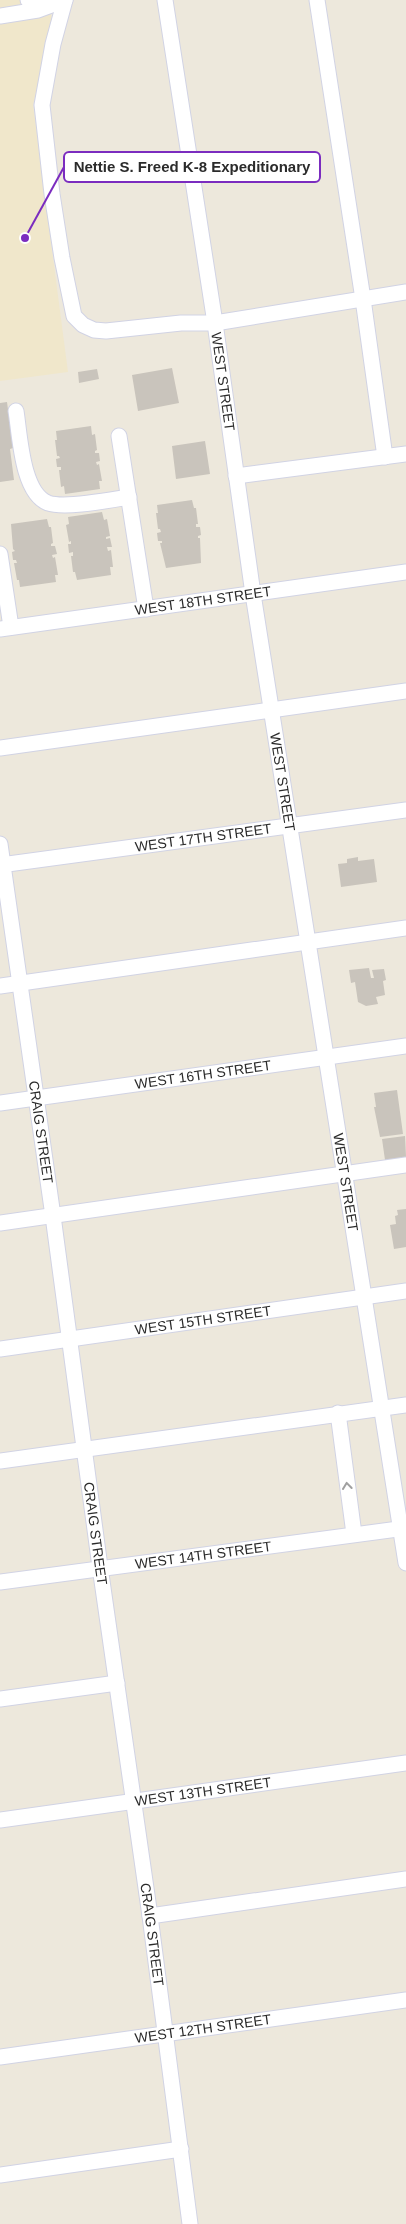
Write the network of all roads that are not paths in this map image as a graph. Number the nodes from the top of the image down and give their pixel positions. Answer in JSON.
{"nodes":[{"id":1,"x":30,"y":0,"type":"edge"},
{"id":2,"x":67,"y":0,"type":"edge"},
{"id":3,"x":165,"y":0,"type":"edge"},
{"id":4,"x":317,"y":0,"type":"edge"},
{"id":5,"x":0,"y":16,"type":"edge"},
{"id":6,"x":406,"y":292,"type":"edge"},
{"id":7,"x":363,"y":299,"type":"junction"},
{"id":8,"x":215,"y":323,"type":"junction"},
{"id":9,"x":16,"y":411,"type":"dead end"},
{"id":10,"x":119,"y":436,"type":"dead end"},
{"id":11,"x":406,"y":454,"type":"edge"},
{"id":12,"x":385,"y":457,"type":"junction"},
{"id":13,"x":236,"y":476,"type":"junction"},
{"id":14,"x":129,"y":497,"type":"junction"},
{"id":15,"x":0,"y":554,"type":"edge"},
{"id":16,"x":406,"y":572,"type":"edge"},
{"id":17,"x":253,"y":594,"type":"junction"},
{"id":18,"x":146,"y":609,"type":"junction"},
{"id":19,"x":5,"y":628,"type":"edge"},
{"id":20,"x":406,"y":691,"type":"edge"},
{"id":21,"x":272,"y":710,"type":"junction"},
{"id":22,"x":0,"y":748,"type":"edge"},
{"id":23,"x":406,"y":810,"type":"edge"},
{"id":24,"x":291,"y":827,"type":"junction"},
{"id":25,"x":0,"y":844,"type":"edge"},
{"id":26,"x":1,"y":865,"type":"edge"},
{"id":27,"x":406,"y":928,"type":"edge"},
{"id":28,"x":308,"y":942,"type":"junction"},
{"id":29,"x":20,"y":983,"type":"junction"},
{"id":30,"x":0,"y":986,"type":"edge"},
{"id":31,"x":406,"y":1046,"type":"edge"},
{"id":32,"x":326,"y":1058,"type":"junction"},
{"id":33,"x":36,"y":1098,"type":"junction"},
{"id":34,"x":0,"y":1103,"type":"edge"},
{"id":35,"x":406,"y":1165,"type":"edge"},
{"id":36,"x":344,"y":1174,"type":"junction"},
{"id":37,"x":53,"y":1216,"type":"junction"},
{"id":38,"x":0,"y":1223,"type":"edge"},
{"id":39,"x":406,"y":1291,"type":"edge"},
{"id":40,"x":363,"y":1298,"type":"junction"},
{"id":41,"x":70,"y":1339,"type":"junction"},
{"id":42,"x":0,"y":1349,"type":"edge"},
{"id":43,"x":406,"y":1405,"type":"edge"},
{"id":44,"x":381,"y":1407,"type":"junction"},
{"id":45,"x":338,"y":1413,"type":"junction"},
{"id":46,"x":84,"y":1449,"type":"junction"},
{"id":47,"x":0,"y":1461,"type":"edge"},
{"id":48,"x":403,"y":1528,"type":"edge"},
{"id":49,"x":354,"y":1534,"type":"junction"},
{"id":50,"x":406,"y":1563,"type":"edge"},
{"id":51,"x":100,"y":1567,"type":"junction"},
{"id":52,"x":0,"y":1582,"type":"edge"},
{"id":53,"x":117,"y":1683,"type":"junction"},
{"id":54,"x":0,"y":1699,"type":"edge"},
{"id":55,"x":406,"y":1763,"type":"edge"},
{"id":56,"x":134,"y":1801,"type":"junction"},
{"id":57,"x":0,"y":1820,"type":"edge"},
{"id":58,"x":406,"y":1879,"type":"edge"},
{"id":59,"x":150,"y":1916,"type":"junction"},
{"id":60,"x":406,"y":2000,"type":"edge"},
{"id":61,"x":166,"y":2034,"type":"junction"},
{"id":62,"x":0,"y":2057,"type":"edge"},
{"id":63,"x":181,"y":2149,"type":"junction"},
{"id":64,"x":0,"y":2175,"type":"edge"},
{"id":65,"x":190,"y":2224,"type":"edge"}],
"edges":[{"from":1,"to":2,"type":"street"},
{"from":2,"to":5,"type":"street"},
{"from":2,"to":8,"type":"street"},
{"from":3,"to":8,"type":"street","name":"WEST STREET"},
{"from":4,"to":7,"type":"street"},
{"from":6,"to":7,"type":"street"},
{"from":7,"to":8,"type":"street"},
{"from":7,"to":12,"type":"street"},
{"from":8,"to":13,"type":"street","name":"WEST STREET"},
{"from":9,"to":14,"type":"street"},
{"from":10,"to":14,"type":"street"},
{"from":11,"to":12,"type":"street"},
{"from":12,"to":13,"type":"street"},
{"from":13,"to":17,"type":"street","name":"WEST STREET"},
{"from":14,"to":18,"type":"street"},
{"from":15,"to":19,"type":"street"},
{"from":16,"to":17,"type":"street","name":"WEST 18TH STREET"},
{"from":17,"to":18,"type":"street","name":"WEST 18TH STREET"},
{"from":17,"to":21,"type":"street","name":"WEST STREET"},
{"from":18,"to":19,"type":"street","name":"WEST 18TH STREET"},
{"from":20,"to":21,"type":"street"},
{"from":21,"to":22,"type":"street"},
{"from":21,"to":24,"type":"street","name":"WEST STREET"},
{"from":23,"to":24,"type":"street","name":"WEST 17TH STREET"},
{"from":24,"to":26,"type":"street","name":"WEST 17TH STREET"},
{"from":24,"to":28,"type":"street","name":"WEST STREET"},
{"from":25,"to":26,"type":"street","name":"CRAIG STREET"},
{"from":26,"to":29,"type":"street","name":"CRAIG STREET"},
{"from":27,"to":28,"type":"street"},
{"from":28,"to":29,"type":"street"},
{"from":28,"to":32,"type":"street","name":"WEST STREET"},
{"from":29,"to":30,"type":"street"},
{"from":29,"to":33,"type":"street","name":"CRAIG STREET"},
{"from":31,"to":32,"type":"street","name":"WEST 16TH STREET"},
{"from":32,"to":33,"type":"street","name":"WEST 16TH STREET"},
{"from":32,"to":36,"type":"street","name":"WEST STREET"},
{"from":33,"to":34,"type":"street","name":"WEST 16TH STREET"},
{"from":33,"to":37,"type":"street","name":"CRAIG STREET"},
{"from":35,"to":36,"type":"street"},
{"from":36,"to":37,"type":"street"},
{"from":36,"to":40,"type":"street","name":"WEST STREET"},
{"from":37,"to":38,"type":"street"},
{"from":37,"to":41,"type":"street","name":"CRAIG STREET"},
{"from":39,"to":40,"type":"street","name":"WEST 15TH STREET"},
{"from":40,"to":41,"type":"street","name":"WEST 15TH STREET"},
{"from":40,"to":44,"type":"street","name":"WEST STREET"},
{"from":41,"to":42,"type":"street","name":"WEST 15TH STREET"},
{"from":41,"to":46,"type":"street","name":"CRAIG STREET"},
{"from":43,"to":44,"type":"street"},
{"from":44,"to":45,"type":"street"},
{"from":44,"to":48,"type":"street","name":"WEST STREET"},
{"from":45,"to":46,"type":"street"},
{"from":49,"to":45,"type":"street","one_way":true},
{"from":46,"to":47,"type":"street"},
{"from":46,"to":51,"type":"street","name":"CRAIG STREET"},
{"from":48,"to":49,"type":"street","name":"WEST 14TH STREET"},
{"from":48,"to":50,"type":"street","name":"WEST STREET"},
{"from":49,"to":51,"type":"street","name":"WEST 14TH STREET"},
{"from":51,"to":52,"type":"street","name":"WEST 14TH STREET"},
{"from":51,"to":53,"type":"street","name":"CRAIG STREET"},
{"from":53,"to":54,"type":"street"},
{"from":53,"to":56,"type":"street","name":"CRAIG STREET"},
{"from":55,"to":56,"type":"street","name":"WEST 13TH STREET"},
{"from":56,"to":57,"type":"street","name":"WEST 13TH STREET"},
{"from":56,"to":59,"type":"street","name":"CRAIG STREET"},
{"from":58,"to":59,"type":"street"},
{"from":59,"to":61,"type":"street","name":"CRAIG STREET"},
{"from":60,"to":61,"type":"street","name":"WEST 12TH STREET"},
{"from":61,"to":62,"type":"street","name":"WEST 12TH STREET"},
{"from":61,"to":63,"type":"street","name":"CRAIG STREET"},
{"from":63,"to":64,"type":"street"},
{"from":63,"to":65,"type":"street","name":"CRAIG STREET"}]}
